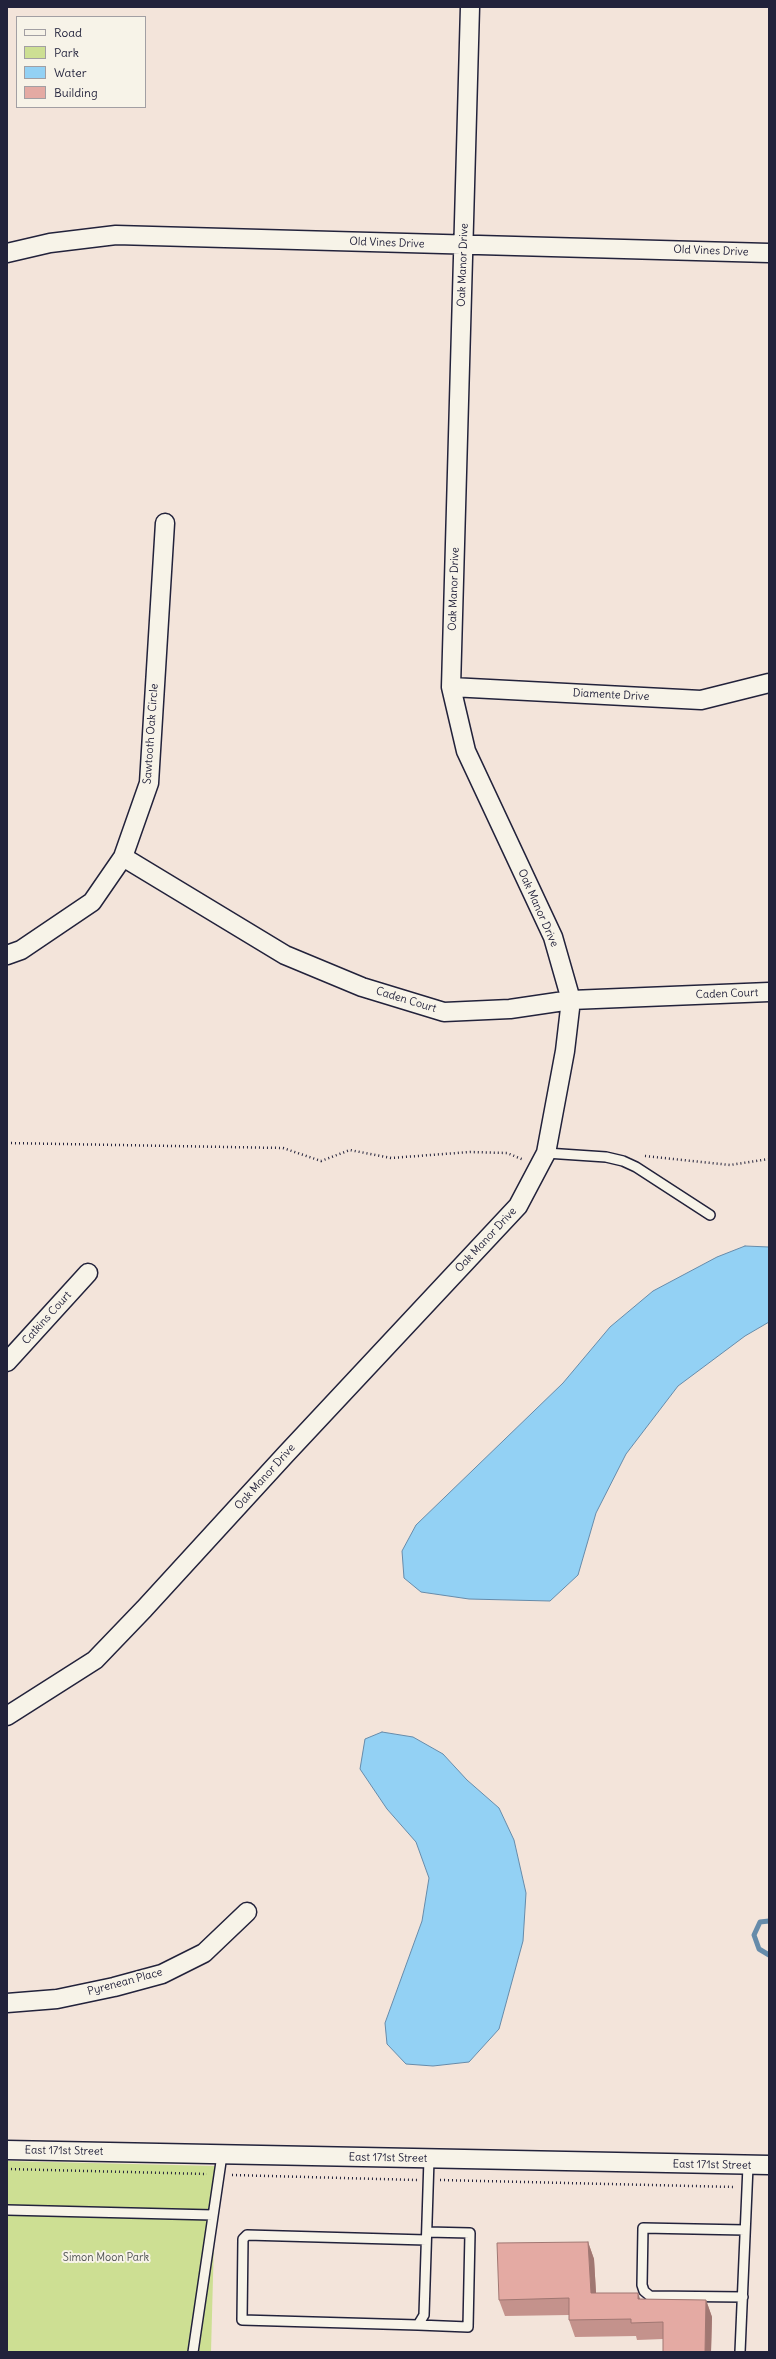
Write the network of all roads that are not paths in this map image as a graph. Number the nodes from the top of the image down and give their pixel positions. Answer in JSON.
{"nodes":[{"id":1,"x":470,"y":7,"type":"edge"},
{"id":2,"x":463,"y":245,"type":"junction"},
{"id":3,"x":7,"y":253,"type":"edge"},
{"id":4,"x":769,"y":253,"type":"edge"},
{"id":5,"x":165,"y":524,"type":"dead end"},
{"id":6,"x":769,"y":683,"type":"edge"},
{"id":7,"x":451,"y":687,"type":"junction"},
{"id":8,"x":123,"y":857,"type":"junction"},
{"id":9,"x":7,"y":955,"type":"edge"},
{"id":10,"x":769,"y":992,"type":"edge"},
{"id":11,"x":571,"y":1000,"type":"junction"},
{"id":12,"x":542,"y":1160,"type":"junction"},
{"id":13,"x":710,"y":1215,"type":"dead end"},
{"id":14,"x":88,"y":1273,"type":"dead end"},
{"id":15,"x":7,"y":1362,"type":"edge"},
{"id":16,"x":7,"y":1716,"type":"edge"},
{"id":17,"x":247,"y":1912,"type":"dead end"},
{"id":18,"x":7,"y":2003,"type":"edge"},
{"id":19,"x":7,"y":2150,"type":"edge"},
{"id":20,"x":222,"y":2155,"type":"junction"},
{"id":21,"x":429,"y":2159,"type":"junction"},
{"id":22,"x":769,"y":2165,"type":"edge"},
{"id":23,"x":748,"y":2166,"type":"junction"},
{"id":24,"x":7,"y":2210,"type":"edge"},
{"id":25,"x":213,"y":2215,"type":"junction"},
{"id":26,"x":745,"y":2230,"type":"junction"},
{"id":27,"x":426,"y":2236,"type":"junction"},
{"id":28,"x":743,"y":2297,"type":"junction"},
{"id":29,"x":418,"y":2325,"type":"junction"},
{"id":30,"x":193,"y":2352,"type":"edge"},
{"id":31,"x":740,"y":2352,"type":"edge"}],
"edges":[{"from":1,"to":2,"type":"street","name":"Oak Manor Drive"},
{"from":2,"to":3,"type":"street","name":"Old Vines Drive"},
{"from":2,"to":4,"type":"street","name":"Old Vines Drive"},
{"from":2,"to":7,"type":"street","name":"Oak Manor Drive"},
{"from":5,"to":8,"type":"street","name":"Sawtooth Oak Circle"},
{"from":6,"to":7,"type":"street","name":"Diamente Drive"},
{"from":7,"to":11,"type":"street","name":"Oak Manor Drive"},
{"from":8,"to":9,"type":"street","name":"Sawtooth Oak Circle"},
{"from":8,"to":11,"type":"street","name":"Caden Court"},
{"from":10,"to":11,"type":"street","name":"Caden Court"},
{"from":11,"to":12,"type":"street","name":"Oak Manor Drive"},
{"from":12,"to":13,"type":"lane"},
{"from":12,"to":16,"type":"street","name":"Oak Manor Drive"},
{"from":14,"to":15,"type":"street","name":"Catkins Court"},
{"from":17,"to":18,"type":"street","name":"Pyrenean Place"},
{"from":19,"to":20,"type":"street","name":"East 171st Street"},
{"from":20,"to":21,"type":"street","name":"East 171st Street"},
{"from":20,"to":25,"type":"lane"},
{"from":21,"to":23,"type":"street","name":"East 171st Street"},
{"from":21,"to":27,"type":"lane"},
{"from":22,"to":23,"type":"street","name":"East 171st Street"},
{"from":23,"to":26,"type":"lane"},
{"from":24,"to":25,"type":"lane"},
{"from":25,"to":30,"type":"lane"},
{"from":26,"to":28,"type":"lane"},
{"from":26,"to":28,"type":"lane"},
{"from":27,"to":29,"type":"lane"},
{"from":27,"to":29,"type":"lane"},
{"from":27,"to":29,"type":"lane"},
{"from":28,"to":31,"type":"lane"}]}
